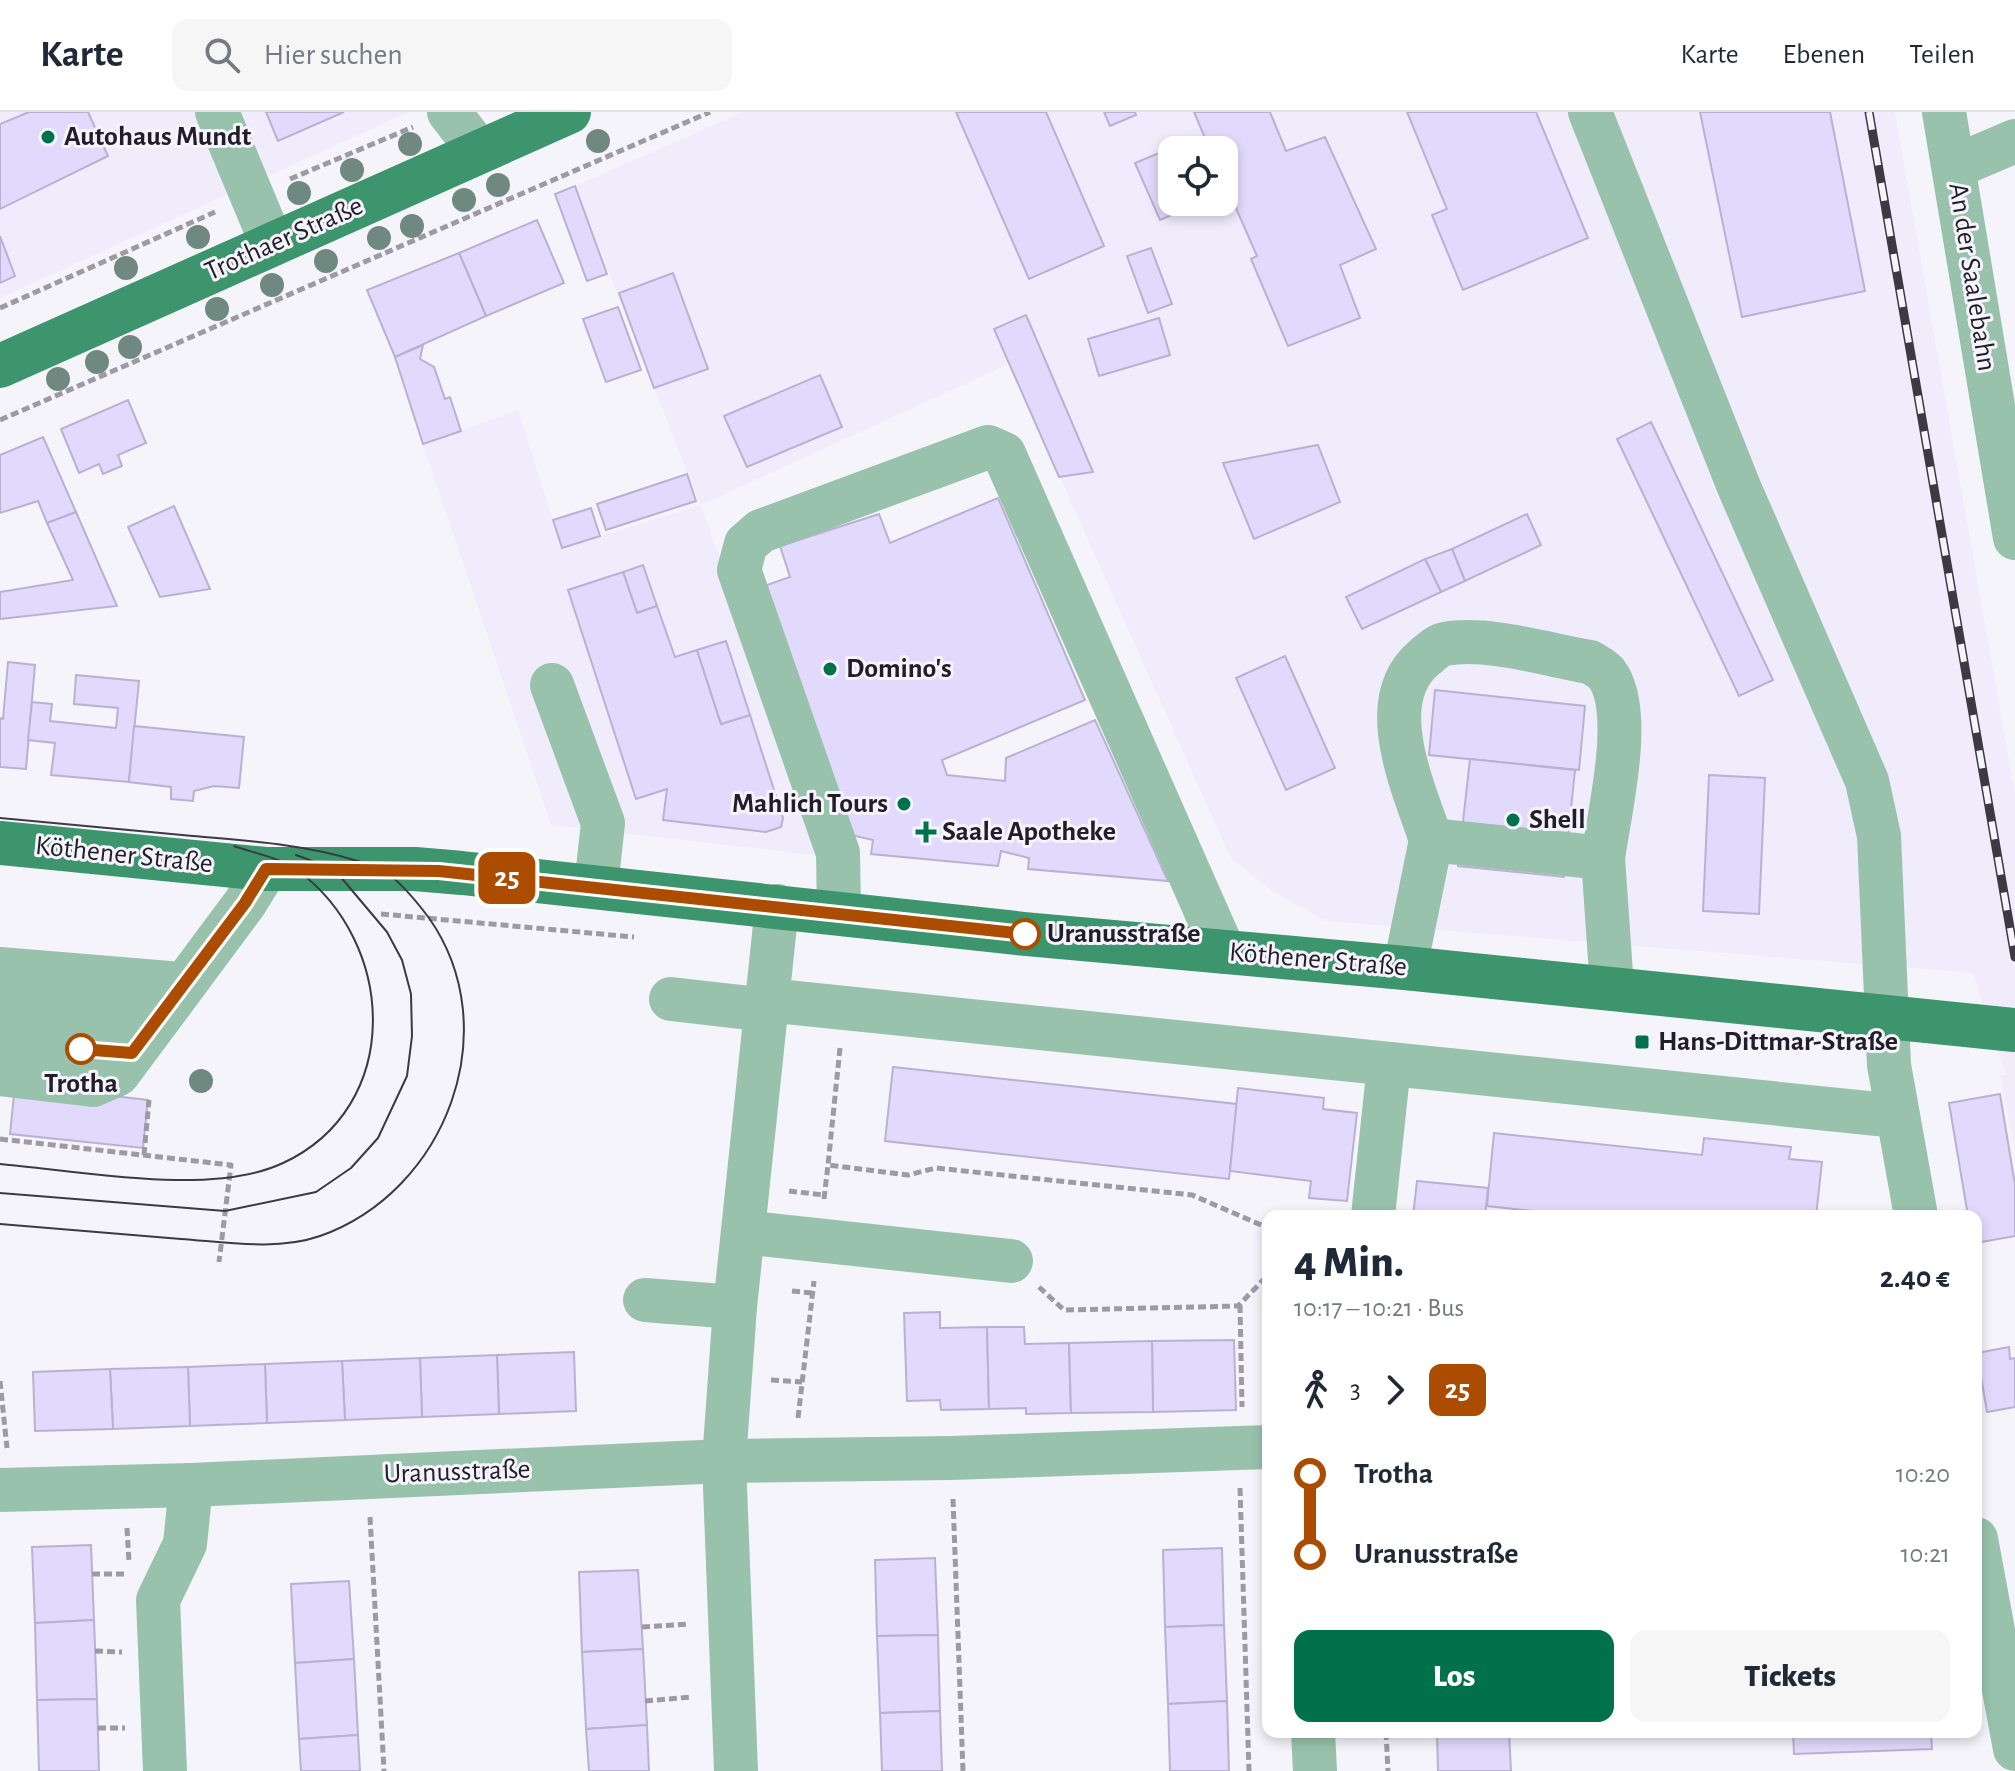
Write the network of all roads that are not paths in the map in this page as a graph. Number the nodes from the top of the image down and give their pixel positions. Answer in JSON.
{"nodes":[{"id":1,"x":217,"y":112,"type":"edge"},
{"id":2,"x":449,"y":112,"type":"edge"},
{"id":3,"x":569,"y":112,"type":"edge"},
{"id":4,"x":1590,"y":112,"type":"edge"},
{"id":5,"x":1944,"y":112,"type":"edge"},
{"id":6,"x":2015,"y":141,"type":"edge"},
{"id":7,"x":479,"y":151,"type":"junction"},
{"id":8,"x":1954,"y":167,"type":"junction"},
{"id":9,"x":272,"y":244,"type":"junction"},
{"id":10,"x":0,"y":366,"type":"edge"},
{"id":11,"x":2015,"y":538,"type":"edge"},
{"id":12,"x":552,"y":685,"type":"dead end"},
{"id":13,"x":1431,"y":840,"type":"junction"},
{"id":14,"x":0,"y":843,"type":"edge"},
{"id":15,"x":1603,"y":858,"type":"junction"},
{"id":16,"x":266,"y":869,"type":"junction"},
{"id":17,"x":596,"y":887,"type":"junction"},
{"id":18,"x":777,"y":906,"type":"junction"},
{"id":19,"x":839,"y":913,"type":"junction"},
{"id":20,"x":1224,"y":952,"type":"junction"},
{"id":21,"x":1405,"y":968,"type":"junction"},
{"id":22,"x":0,"y":969,"type":"edge"},
{"id":23,"x":181,"y":984,"type":"junction"},
{"id":24,"x":1612,"y":988,"type":"junction"},
{"id":25,"x":671,"y":999,"type":"dead end"},
{"id":26,"x":0,"y":1004,"type":"edge"},
{"id":27,"x":766,"y":1005,"type":"junction"},
{"id":28,"x":1884,"y":1018,"type":"junction"},
{"id":29,"x":2015,"y":1030,"type":"edge"},
{"id":30,"x":144,"y":1037,"type":"junction"},
{"id":31,"x":0,"y":1042,"type":"edge"},
{"id":32,"x":1389,"y":1065,"type":"junction"},
{"id":33,"x":0,"y":1074,"type":"edge"},
{"id":34,"x":1897,"y":1116,"type":"junction"},
{"id":35,"x":1374,"y":1210,"type":"edge"},
{"id":36,"x":1915,"y":1210,"type":"edge"},
{"id":37,"x":743,"y":1232,"type":"junction"},
{"id":38,"x":1011,"y":1261,"type":"road end"},
{"id":39,"x":645,"y":1300,"type":"dead end"},
{"id":40,"x":735,"y":1307,"type":"junction"},
{"id":41,"x":1249,"y":1434,"type":"edge"},
{"id":42,"x":724,"y":1461,"type":"junction"},
{"id":43,"x":191,"y":1485,"type":"junction"},
{"id":44,"x":6,"y":1490,"type":"edge"},
{"id":45,"x":1982,"y":1571,"type":"edge"},
{"id":46,"x":1313,"y":1738,"type":"edge"},
{"id":47,"x":2015,"y":1749,"type":"edge"},
{"id":48,"x":165,"y":1771,"type":"edge"},
{"id":49,"x":736,"y":1771,"type":"edge"},
{"id":50,"x":1315,"y":1771,"type":"edge"}],
"edges":[{"from":1,"to":9,"type":"street"},
{"from":2,"to":7,"type":"street"},
{"from":3,"to":7,"type":"main road","name":"Trothaer Straße"},
{"from":4,"to":28,"type":"street"},
{"from":5,"to":8,"type":"street","name":"An der Saalebahn"},
{"from":6,"to":8,"type":"street"},
{"from":7,"to":9,"type":"main road","name":"Trothaer Straße"},
{"from":8,"to":11,"type":"street","name":"An der Saalebahn"},
{"from":9,"to":10,"type":"main road","name":"Trothaer Straße"},
{"from":12,"to":17,"type":"street"},
{"from":13,"to":15,"type":"street"},
{"from":13,"to":15,"type":"street"},
{"from":13,"to":21,"type":"street"},
{"from":14,"to":16,"type":"main road","name":"Köthener Straße"},
{"from":15,"to":24,"type":"street"},
{"from":16,"to":17,"type":"main road","name":"Köthener Straße"},
{"from":16,"to":23,"type":"street"},
{"from":17,"to":18,"type":"main road","name":"Köthener Straße"},
{"from":18,"to":19,"type":"main road","name":"Köthener Straße"},
{"from":18,"to":27,"type":"street"},
{"from":19,"to":20,"type":"main road","name":"Köthener Straße"},
{"from":19,"to":20,"type":"street"},
{"from":20,"to":21,"type":"main road","name":"Köthener Straße"},
{"from":21,"to":24,"type":"main road","name":"Köthener Straße"},
{"from":22,"to":23,"type":"street"},
{"from":23,"to":30,"type":"street"},
{"from":24,"to":28,"type":"main road","name":"Köthener Straße"},
{"from":25,"to":27,"type":"street"},
{"from":26,"to":30,"type":"street"},
{"from":27,"to":32,"type":"street"},
{"from":27,"to":37,"type":"street"},
{"from":28,"to":29,"type":"main road","name":"Köthener Straße"},
{"from":28,"to":34,"type":"street"},
{"from":30,"to":31,"type":"street"},
{"from":30,"to":33,"type":"street"},
{"from":32,"to":34,"type":"street"},
{"from":32,"to":35,"type":"street"},
{"from":34,"to":36,"type":"street"},
{"from":37,"to":38,"type":"street"},
{"from":37,"to":40,"type":"street"},
{"from":39,"to":40,"type":"street"},
{"from":40,"to":42,"type":"street"},
{"from":41,"to":42,"type":"street","name":"Uranusstraße"},
{"from":42,"to":43,"type":"street","name":"Uranusstraße"},
{"from":42,"to":49,"type":"street"},
{"from":43,"to":44,"type":"street","name":"Uranusstraße"},
{"from":43,"to":48,"type":"street"},
{"from":45,"to":47,"type":"street"},
{"from":46,"to":50,"type":"street"}]}
